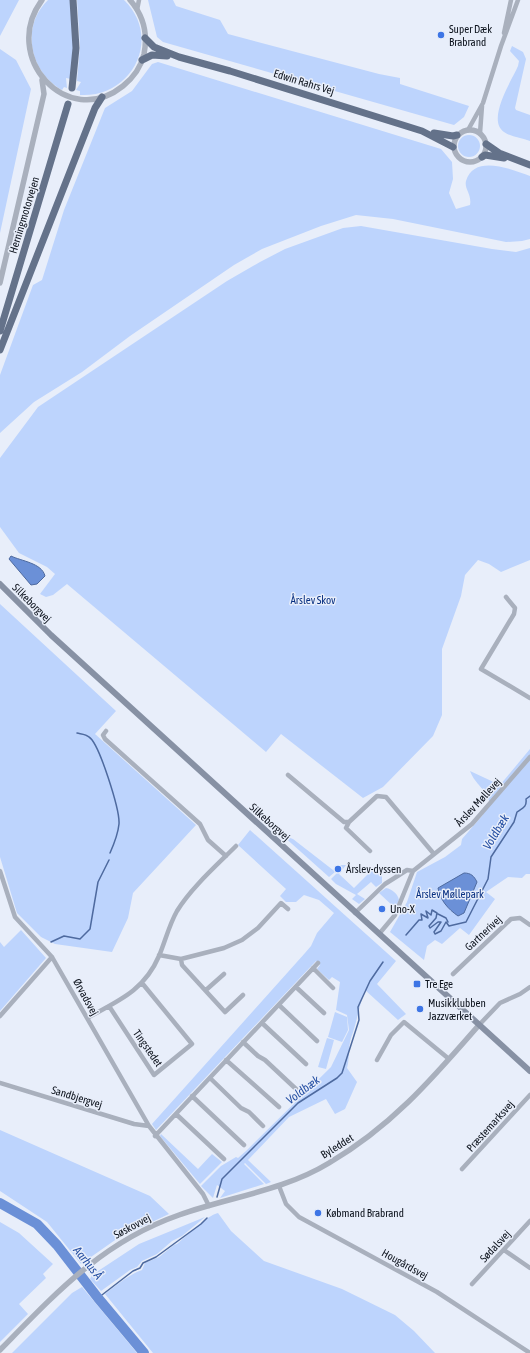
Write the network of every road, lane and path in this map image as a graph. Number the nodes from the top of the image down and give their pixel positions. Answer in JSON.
{"nodes":[{"id":1,"x":42,"y":0,"type":"edge"},
{"id":2,"x":73,"y":0,"type":"edge"},
{"id":3,"x":130,"y":0,"type":"edge"},
{"id":4,"x":139,"y":0,"type":"edge"},
{"id":5,"x":511,"y":0,"type":"edge"},
{"id":6,"x":518,"y":0,"type":"edge"},
{"id":7,"x":138,"y":10,"type":"junction"},
{"id":8,"x":145,"y":38,"type":"junction"},
{"id":9,"x":501,"y":46,"type":"junction"},
{"id":10,"x":179,"y":57,"type":"junction"},
{"id":11,"x":142,"y":60,"type":"junction"},
{"id":12,"x":41,"y":78,"type":"junction"},
{"id":13,"x":72,"y":88,"type":"dead end"},
{"id":14,"x":102,"y":97,"type":"junction"},
{"id":15,"x":483,"y":103,"type":"junction"},
{"id":16,"x":68,"y":104,"type":"dead end"},
{"id":17,"x":468,"y":130,"type":"junction"},
{"id":18,"x":422,"y":131,"type":"junction"},
{"id":19,"x":480,"y":133,"type":"junction"},
{"id":20,"x":458,"y":135,"type":"junction"},
{"id":21,"x":486,"y":144,"type":"junction"},
{"id":22,"x":453,"y":147,"type":"junction"},
{"id":23,"x":482,"y":157,"type":"junction"},
{"id":24,"x":514,"y":160,"type":"junction"},
{"id":25,"x":530,"y":165,"type":"edge"},
{"id":26,"x":0,"y":283,"type":"edge"},
{"id":27,"x":0,"y":331,"type":"edge"},
{"id":28,"x":0,"y":350,"type":"edge"},
{"id":29,"x":0,"y":584,"type":"edge"},
{"id":30,"x":506,"y":597,"type":"dead end"},
{"id":31,"x":530,"y":698,"type":"edge"},
{"id":32,"x":106,"y":731,"type":"dead end"},
{"id":33,"x":530,"y":757,"type":"edge"},
{"id":34,"x":288,"y":775,"type":"dead end"},
{"id":35,"x":349,"y":822,"type":"junction"},
{"id":36,"x":236,"y":846,"type":"dead end"},
{"id":37,"x":370,"y":851,"type":"dead end"},
{"id":38,"x":434,"y":854,"type":"junction"},
{"id":39,"x":226,"y":856,"type":"junction"},
{"id":40,"x":0,"y":871,"type":"edge"},
{"id":41,"x":413,"y":871,"type":"junction"},
{"id":42,"x":288,"y":909,"type":"dead end"},
{"id":43,"x":356,"y":912,"type":"junction"},
{"id":44,"x":530,"y":925,"type":"edge"},
{"id":45,"x":379,"y":934,"type":"junction"},
{"id":46,"x":159,"y":955,"type":"junction"},
{"id":47,"x":52,"y":957,"type":"junction"},
{"id":48,"x":181,"y":959,"type":"junction"},
{"id":49,"x":318,"y":963,"type":"dead end"},
{"id":50,"x":313,"y":968,"type":"junction"},
{"id":51,"x":224,"y":974,"type":"dead end"},
{"id":52,"x":453,"y":974,"type":"dead end"},
{"id":53,"x":142,"y":983,"type":"junction"},
{"id":54,"x":530,"y":986,"type":"edge"},
{"id":55,"x":296,"y":987,"type":"junction"},
{"id":56,"x":332,"y":988,"type":"dead end"},
{"id":57,"x":206,"y":990,"type":"junction"},
{"id":58,"x":243,"y":995,"type":"dead end"},
{"id":59,"x":279,"y":1005,"type":"junction"},
{"id":60,"x":109,"y":1006,"type":"junction"},
{"id":61,"x":324,"y":1013,"type":"dead end"},
{"id":62,"x":0,"y":1016,"type":"edge"},
{"id":63,"x":87,"y":1018,"type":"junction"},
{"id":64,"x":262,"y":1023,"type":"junction"},
{"id":65,"x":479,"y":1025,"type":"junction"},
{"id":66,"x":317,"y":1041,"type":"dead end"},
{"id":67,"x":243,"y":1042,"type":"junction"},
{"id":68,"x":449,"y":1059,"type":"junction"},
{"id":69,"x":226,"y":1060,"type":"junction"},
{"id":70,"x":377,"y":1060,"type":"dead end"},
{"id":71,"x":306,"y":1064,"type":"dead end"},
{"id":72,"x":530,"y":1071,"type":"edge"},
{"id":73,"x":210,"y":1078,"type":"junction"},
{"id":74,"x":0,"y":1083,"type":"edge"},
{"id":75,"x":296,"y":1089,"type":"dead end"},
{"id":76,"x":530,"y":1095,"type":"edge"},
{"id":77,"x":192,"y":1096,"type":"junction"},
{"id":78,"x":279,"y":1107,"type":"dead end"},
{"id":79,"x":176,"y":1114,"type":"junction"},
{"id":80,"x":149,"y":1126,"type":"junction"},
{"id":81,"x":263,"y":1126,"type":"dead end"},
{"id":82,"x":155,"y":1136,"type":"junction"},
{"id":83,"x":244,"y":1145,"type":"dead end"},
{"id":84,"x":224,"y":1159,"type":"dead end"},
{"id":85,"x":462,"y":1169,"type":"dead end"},
{"id":86,"x":279,"y":1186,"type":"junction"},
{"id":87,"x":209,"y":1206,"type":"junction"},
{"id":88,"x":530,"y":1221,"type":"edge"},
{"id":89,"x":504,"y":1250,"type":"junction"},
{"id":90,"x":530,"y":1268,"type":"edge"},
{"id":91,"x":472,"y":1284,"type":"dead end"},
{"id":92,"x":0,"y":1350,"type":"edge"},
{"id":93,"x":530,"y":1352,"type":"edge"}],
"edges":[{"from":1,"to":12,"type":"street"},
{"from":2,"to":13,"type":"highway"},
{"from":3,"to":7,"type":"street"},
{"from":4,"to":7,"type":"street"},
{"from":5,"to":9,"type":"street"},
{"from":6,"to":9,"type":"street"},
{"from":7,"to":8,"type":"street"},
{"from":8,"to":10,"type":"highway"},
{"from":8,"to":11,"type":"street"},
{"from":9,"to":15,"type":"street"},
{"from":10,"to":11,"type":"highway"},
{"from":10,"to":18,"type":"highway","name":"Edwin Rahrs Vej"},
{"from":11,"to":14,"type":"street"},
{"from":12,"to":14,"type":"street"},
{"from":12,"to":26,"type":"street","name":"Herningmotorvejen"},
{"from":14,"to":28,"type":"highway"},
{"from":15,"to":17,"type":"street"},
{"from":15,"to":19,"type":"street"},
{"from":16,"to":27,"type":"highway","name":"Herningmotorvejen"},
{"from":17,"to":19,"type":"street"},
{"from":17,"to":20,"type":"street"},
{"from":18,"to":20,"type":"highway"},
{"from":18,"to":22,"type":"highway"},
{"from":19,"to":21,"type":"street"},
{"from":20,"to":22,"type":"street"},
{"from":21,"to":23,"type":"street"},
{"from":21,"to":24,"type":"highway"},
{"from":22,"to":23,"type":"street"},
{"from":23,"to":24,"type":"highway"},
{"from":24,"to":25,"type":"highway"},
{"from":29,"to":43,"type":"main road","name":"Silkeborgvej"},
{"from":30,"to":31,"type":"street"},
{"from":32,"to":39,"type":"street"},
{"from":33,"to":38,"type":"street","name":"Årslev Møllevej"},
{"from":34,"to":35,"type":"street"},
{"from":35,"to":37,"type":"street"},
{"from":35,"to":38,"type":"street"},
{"from":36,"to":39,"type":"street"},
{"from":38,"to":41,"type":"street","name":"Årslev Møllevej"},
{"from":39,"to":46,"type":"street"},
{"from":40,"to":47,"type":"street","name":"Ørvadsvej"},
{"from":41,"to":43,"type":"street","name":"Årslev Møllevej"},
{"from":41,"to":45,"type":"street","name":"Årslev Møllevej"},
{"from":42,"to":48,"type":"street"},
{"from":43,"to":45,"type":"main road","name":"Silkeborgvej"},
{"from":44,"to":52,"type":"street","name":"Gartnerivej"},
{"from":45,"to":65,"type":"main road","name":"Silkeborgvej"},
{"from":46,"to":48,"type":"street"},
{"from":46,"to":53,"type":"street"},
{"from":47,"to":62,"type":"street"},
{"from":47,"to":63,"type":"street","name":"Ørvadsvej"},
{"from":48,"to":57,"type":"street"},
{"from":49,"to":50,"type":"street"},
{"from":50,"to":55,"type":"street"},
{"from":50,"to":56,"type":"street"},
{"from":51,"to":57,"type":"street"},
{"from":53,"to":60,"type":"street"},
{"from":53,"to":60,"type":"street","name":"Tingstedet"},
{"from":54,"to":65,"type":"street"},
{"from":55,"to":59,"type":"street"},
{"from":55,"to":61,"type":"street"},
{"from":57,"to":58,"type":"street"},
{"from":59,"to":64,"type":"street"},
{"from":59,"to":66,"type":"street"},
{"from":60,"to":63,"type":"street"},
{"from":63,"to":80,"type":"street","name":"Ørvadsvej"},
{"from":64,"to":67,"type":"street"},
{"from":64,"to":71,"type":"street"},
{"from":65,"to":68,"type":"street","name":"Byleddet"},
{"from":65,"to":72,"type":"main road","name":"Silkeborgvej"},
{"from":67,"to":69,"type":"street"},
{"from":67,"to":75,"type":"street"},
{"from":68,"to":70,"type":"street"},
{"from":68,"to":86,"type":"street","name":"Byleddet"},
{"from":69,"to":73,"type":"street"},
{"from":69,"to":78,"type":"street"},
{"from":73,"to":77,"type":"street"},
{"from":73,"to":81,"type":"street"},
{"from":74,"to":80,"type":"street","name":"Sandbjergvej"},
{"from":76,"to":85,"type":"street","name":"Præstemarksvej"},
{"from":77,"to":79,"type":"street"},
{"from":77,"to":83,"type":"street"},
{"from":79,"to":82,"type":"street"},
{"from":79,"to":84,"type":"street"},
{"from":80,"to":82,"type":"street","name":"Ørvadsvej"},
{"from":82,"to":87,"type":"street","name":"Ørvadsvej"},
{"from":86,"to":87,"type":"street","name":"Byleddet"},
{"from":86,"to":93,"type":"street","name":"Hougårdsvej"},
{"from":87,"to":92,"type":"street","name":"Søskovvej"},
{"from":88,"to":89,"type":"street","name":"Sødalsvej"},
{"from":89,"to":90,"type":"street"},
{"from":89,"to":91,"type":"street","name":"Sødalsvej"}]}
